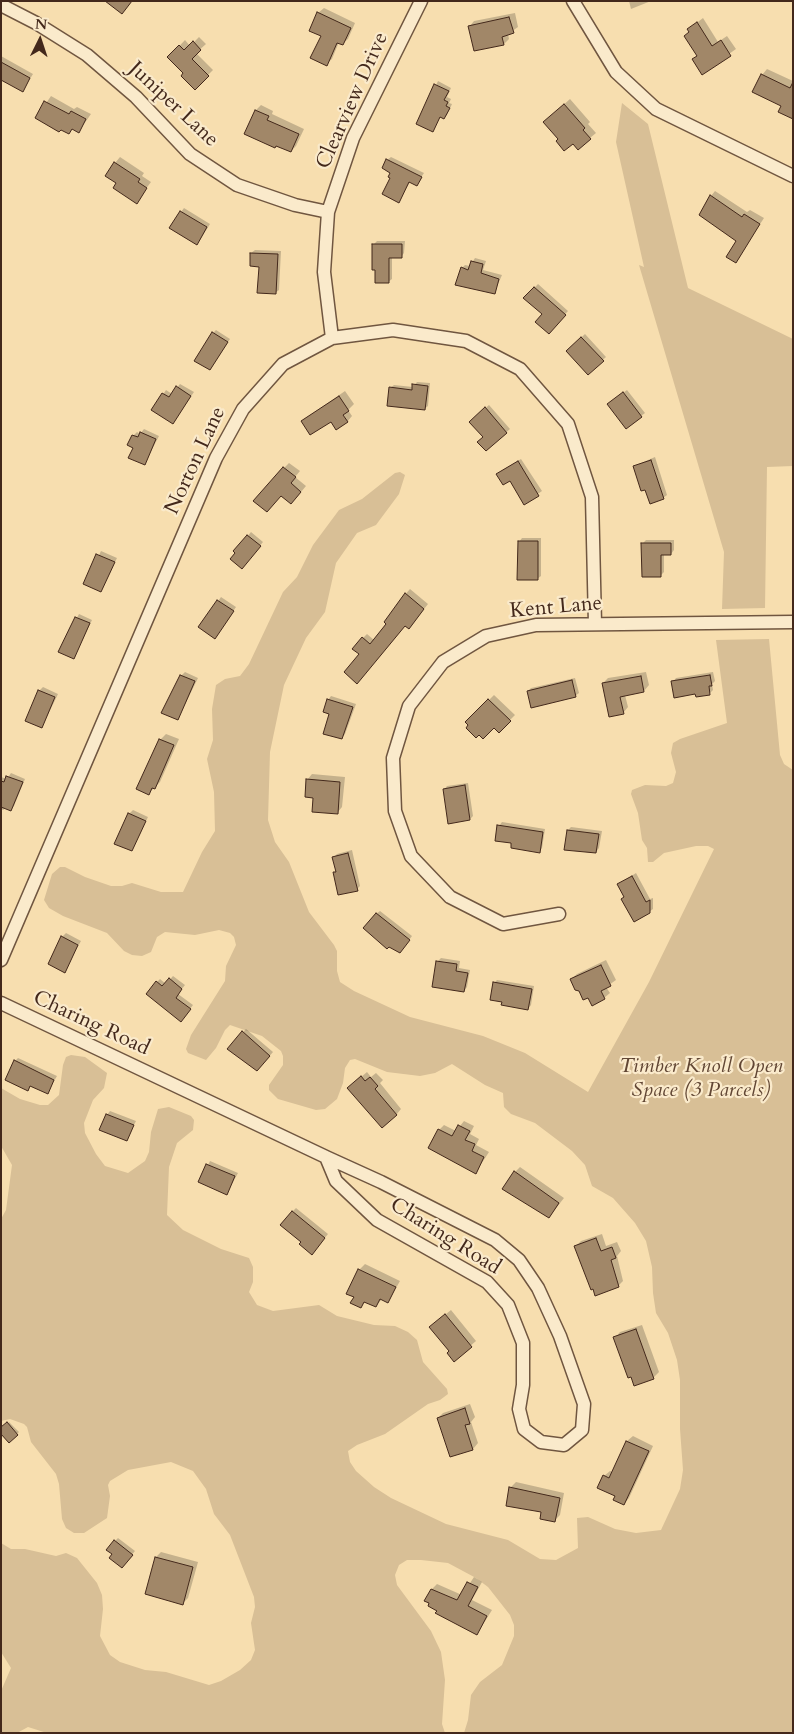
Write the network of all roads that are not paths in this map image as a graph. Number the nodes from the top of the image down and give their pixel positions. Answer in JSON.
{"nodes":[{"id":1,"x":420,"y":1,"type":"edge"},
{"id":2,"x":573,"y":1,"type":"edge"},
{"id":3,"x":1,"y":5,"type":"edge"},
{"id":4,"x":793,"y":176,"type":"edge"},
{"id":5,"x":328,"y":212,"type":"junction"},
{"id":6,"x":332,"y":338,"type":"junction"},
{"id":7,"x":793,"y":622,"type":"edge"},
{"id":8,"x":595,"y":624,"type":"junction"},
{"id":9,"x":559,"y":914,"type":"dead end"},
{"id":10,"x":1,"y":960,"type":"edge"},
{"id":11,"x":1,"y":1004,"type":"edge"},
{"id":12,"x":326,"y":1157,"type":"junction"}],
"edges":[{"from":1,"to":5,"type":"street","name":"Clearview Drive"},
{"from":2,"to":4,"type":"street"},
{"from":3,"to":5,"type":"street","name":"Juniper Lane"},
{"from":5,"to":6,"type":"street","name":"Clearview Drive"},
{"from":6,"to":8,"type":"street","name":"Norton Lane"},
{"from":6,"to":10,"type":"street","name":"Norton Lane"},
{"from":7,"to":8,"type":"street","name":"Kent Lane"},
{"from":8,"to":9,"type":"street","name":"Kent Lane"},
{"from":11,"to":12,"type":"street","name":"Charing Road"},
{"from":12,"to":12,"type":"street","name":"Charing Road"}]}
